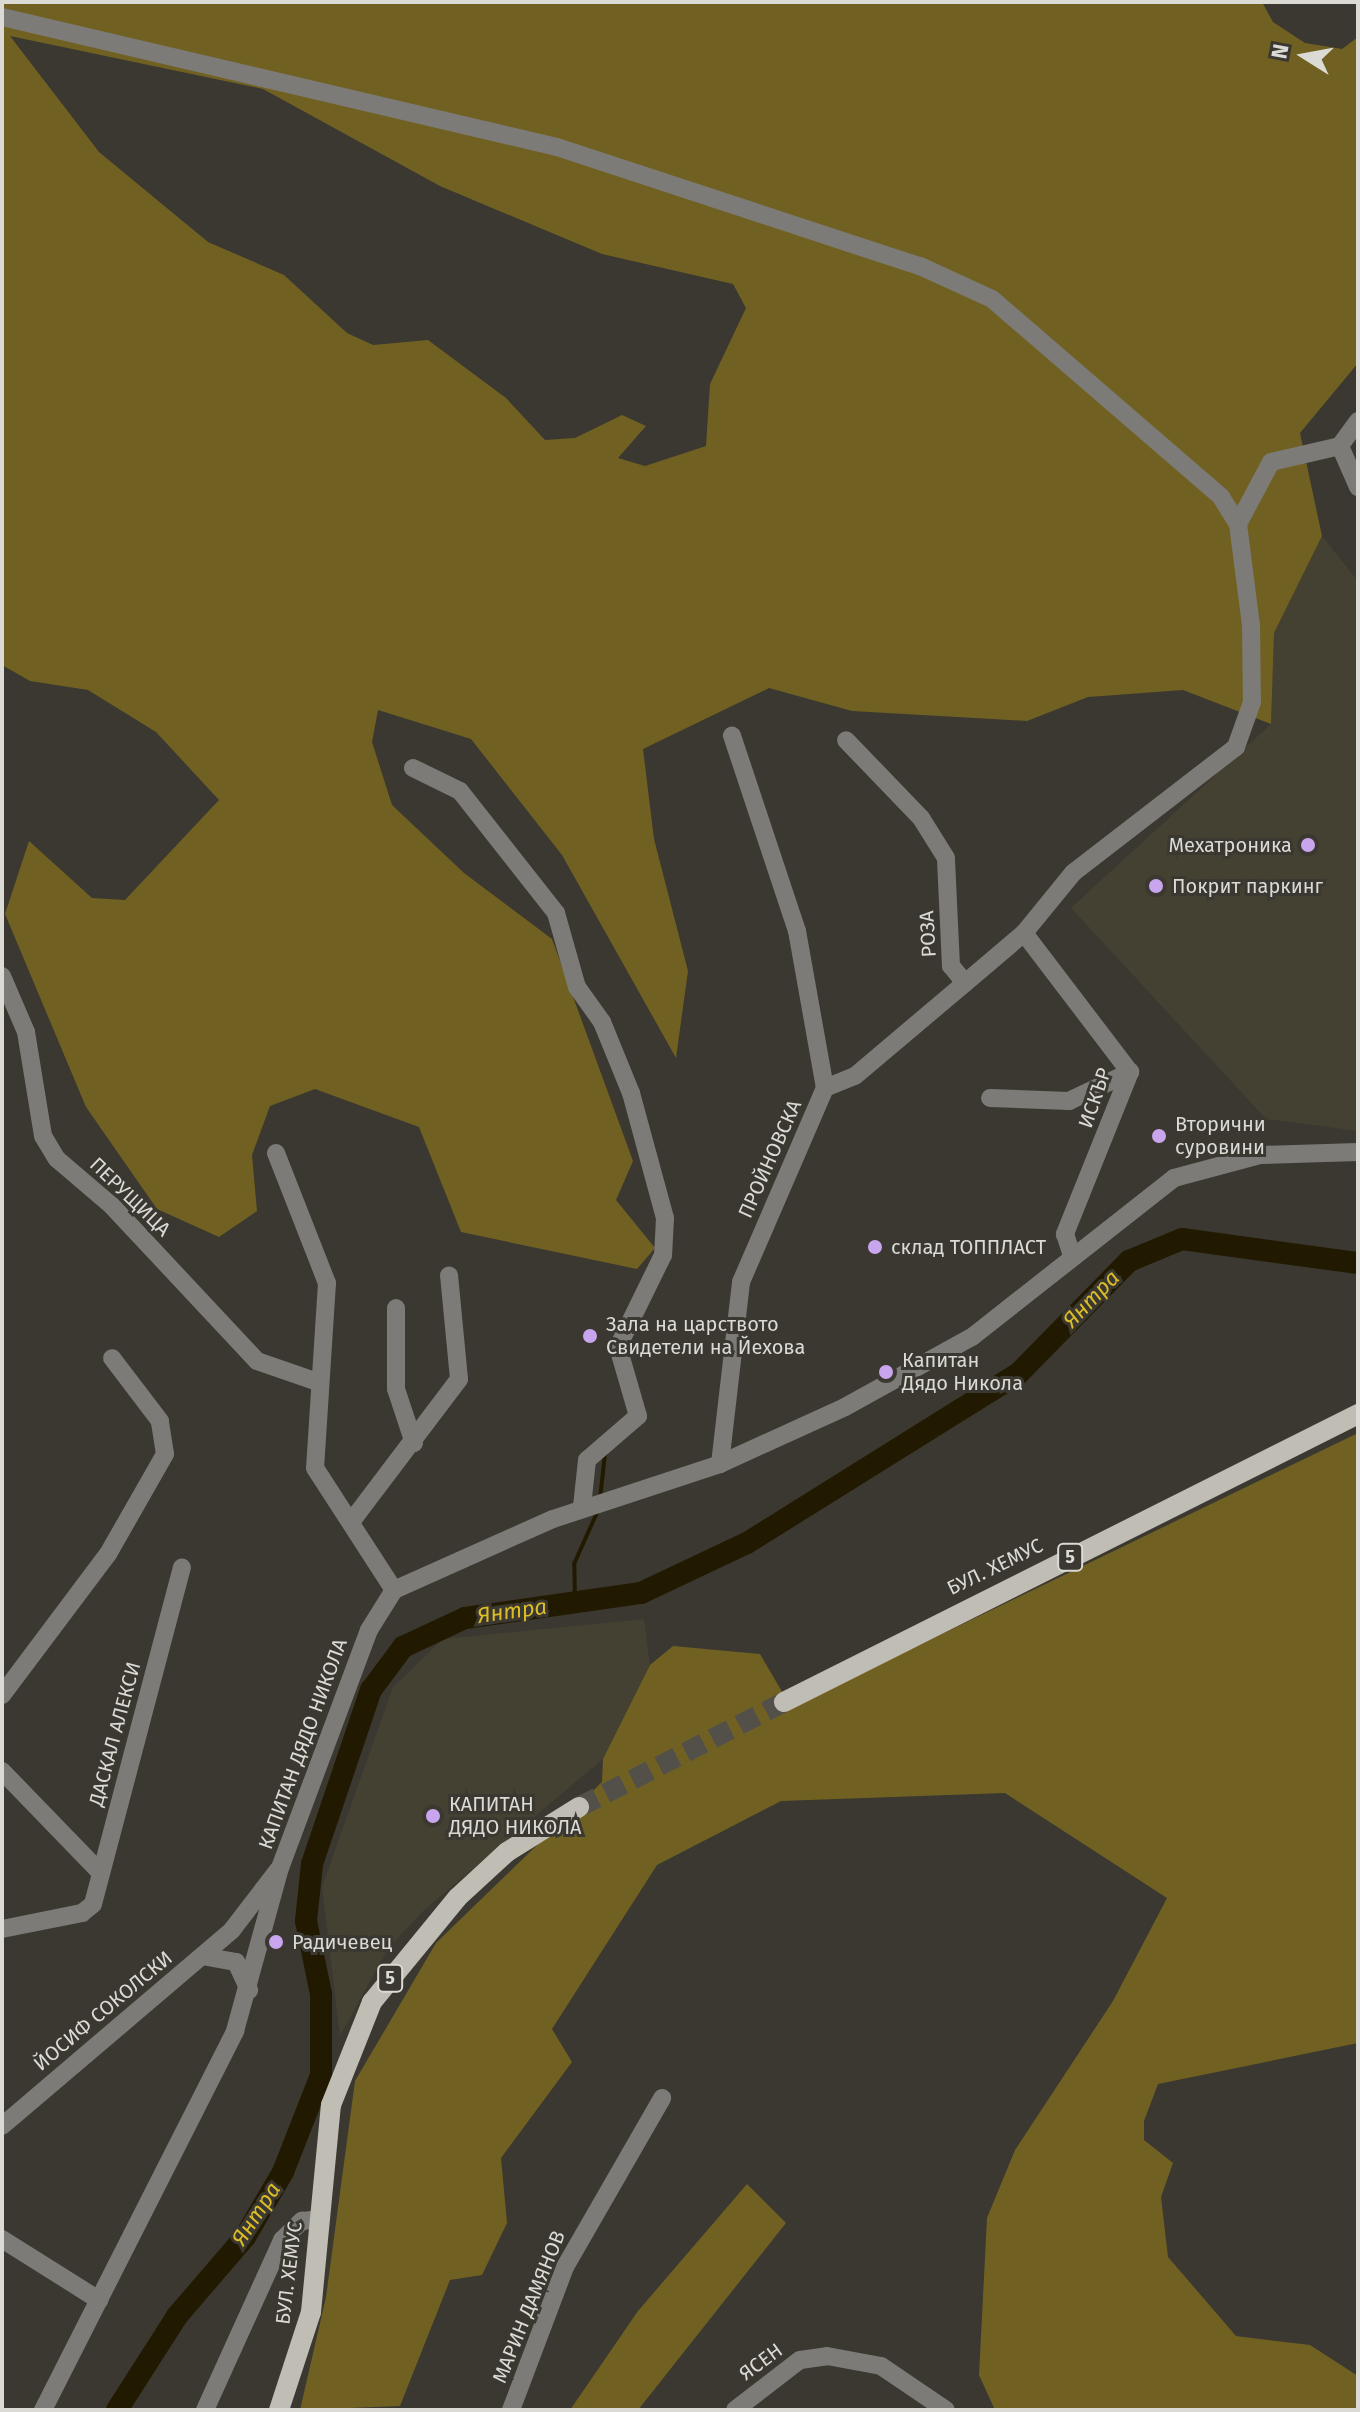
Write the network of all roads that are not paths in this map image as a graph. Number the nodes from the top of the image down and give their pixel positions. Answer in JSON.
{"nodes":[{"id":1,"x":2,"y":17,"type":"edge"},
{"id":2,"x":1358,"y":421,"type":"edge"},
{"id":3,"x":1340,"y":446,"type":"junction"},
{"id":4,"x":1358,"y":487,"type":"edge"},
{"id":5,"x":1238,"y":524,"type":"junction"},
{"id":6,"x":732,"y":736,"type":"dead end"},
{"id":7,"x":846,"y":740,"type":"dead end"},
{"id":8,"x":413,"y":768,"type":"dead end"},
{"id":9,"x":1024,"y":933,"type":"junction"},
{"id":10,"x":2,"y":976,"type":"edge"},
{"id":11,"x":965,"y":983,"type":"junction"},
{"id":12,"x":1130,"y":1072,"type":"junction"},
{"id":13,"x":825,"y":1088,"type":"junction"},
{"id":14,"x":990,"y":1098,"type":"dead end"},
{"id":15,"x":1358,"y":1152,"type":"edge"},
{"id":16,"x":276,"y":1153,"type":"dead end"},
{"id":17,"x":1072,"y":1256,"type":"junction"},
{"id":18,"x":449,"y":1275,"type":"dead end"},
{"id":19,"x":396,"y":1308,"type":"dead end"},
{"id":20,"x":112,"y":1358,"type":"dead end"},
{"id":21,"x":318,"y":1382,"type":"junction"},
{"id":22,"x":1358,"y":1414,"type":"edge"},
{"id":23,"x":414,"y":1443,"type":"junction"},
{"id":24,"x":720,"y":1464,"type":"junction"},
{"id":25,"x":594,"y":1504,"type":"junction"},
{"id":26,"x":354,"y":1518,"type":"junction"},
{"id":27,"x":182,"y":1568,"type":"dead end"},
{"id":28,"x":394,"y":1590,"type":"junction"},
{"id":29,"x":2,"y":1695,"type":"edge"},
{"id":30,"x":784,"y":1702,"type":"tunnel mouth"},
{"id":31,"x":2,"y":1771,"type":"edge"},
{"id":32,"x":579,"y":1807,"type":"tunnel mouth"},
{"id":33,"x":280,"y":1868,"type":"junction"},
{"id":34,"x":101,"y":1873,"type":"junction"},
{"id":35,"x":2,"y":1929,"type":"edge"},
{"id":36,"x":202,"y":1956,"type":"junction"},
{"id":37,"x":249,"y":1990,"type":"junction"},
{"id":38,"x":662,"y":2098,"type":"dead end"},
{"id":39,"x":2,"y":2126,"type":"edge"},
{"id":40,"x":320,"y":2219,"type":"junction"},
{"id":41,"x":2,"y":2239,"type":"edge"},
{"id":42,"x":99,"y":2300,"type":"junction"},
{"id":43,"x":43,"y":2410,"type":"edge"},
{"id":44,"x":205,"y":2410,"type":"edge"},
{"id":45,"x":279,"y":2410,"type":"edge"},
{"id":46,"x":511,"y":2410,"type":"edge"},
{"id":47,"x":735,"y":2410,"type":"edge"},
{"id":48,"x":946,"y":2410,"type":"edge"}],
"edges":[{"from":1,"to":5,"type":"street"},
{"from":2,"to":3,"type":"street"},
{"from":3,"to":4,"type":"street"},
{"from":3,"to":5,"type":"street"},
{"from":5,"to":9,"type":"street"},
{"from":6,"to":13,"type":"street","name":"ПРОЙНОВСКА"},
{"from":7,"to":11,"type":"street","name":"РОЗА"},
{"from":8,"to":25,"type":"street"},
{"from":9,"to":11,"type":"street"},
{"from":9,"to":12,"type":"street","name":"ИСКЪР"},
{"from":10,"to":21,"type":"street","name":"ПЕРУЩИЦА"},
{"from":11,"to":13,"type":"street"},
{"from":12,"to":14,"type":"street"},
{"from":12,"to":17,"type":"street","name":"ИСКЪР"},
{"from":13,"to":24,"type":"street","name":"ПРОЙНОВСКА"},
{"from":15,"to":17,"type":"street"},
{"from":16,"to":21,"type":"street"},
{"from":17,"to":24,"type":"street"},
{"from":18,"to":23,"type":"street"},
{"from":19,"to":23,"type":"street"},
{"from":20,"to":29,"type":"street"},
{"from":21,"to":26,"type":"street"},
{"from":22,"to":30,"type":"main road","name":"БУЛ. ХЕМУС","number":"5"},
{"from":23,"to":26,"type":"street"},
{"from":24,"to":25,"type":"street"},
{"from":25,"to":28,"type":"street"},
{"from":26,"to":28,"type":"street"},
{"from":27,"to":34,"type":"street","name":"ДАСКАЛ АЛЕКСИ"},
{"from":28,"to":33,"type":"street","name":"КАПИТАН ДЯДО НИКОЛА"},
{"from":31,"to":34,"type":"street"},
{"from":32,"to":40,"type":"main road","name":"БУЛ. ХЕМУС","number":"5"},
{"from":33,"to":36,"type":"street","name":"ЙОСИФ СОКОЛСКИ"},
{"from":33,"to":37,"type":"street","name":"КАПИТАН ДЯДО НИКОЛА"},
{"from":34,"to":35,"type":"street","name":"ДАСКАЛ АЛЕКСИ"},
{"from":36,"to":37,"type":"street"},
{"from":36,"to":39,"type":"street","name":"ЙОСИФ СОКОЛСКИ"},
{"from":37,"to":42,"type":"street","name":"КАПИТАН ДЯДО НИКОЛА"},
{"from":38,"to":46,"type":"street","name":"МАРИН ДАМЯНОВ"},
{"from":40,"to":44,"type":"street"},
{"from":40,"to":45,"type":"main road","name":"БУЛ. ХЕМУС","number":"5"},
{"from":41,"to":42,"type":"street"},
{"from":42,"to":43,"type":"street","name":"КАПИТАН ДЯДО НИКОЛА"},
{"from":47,"to":48,"type":"street","name":"ЯСЕН"}]}
